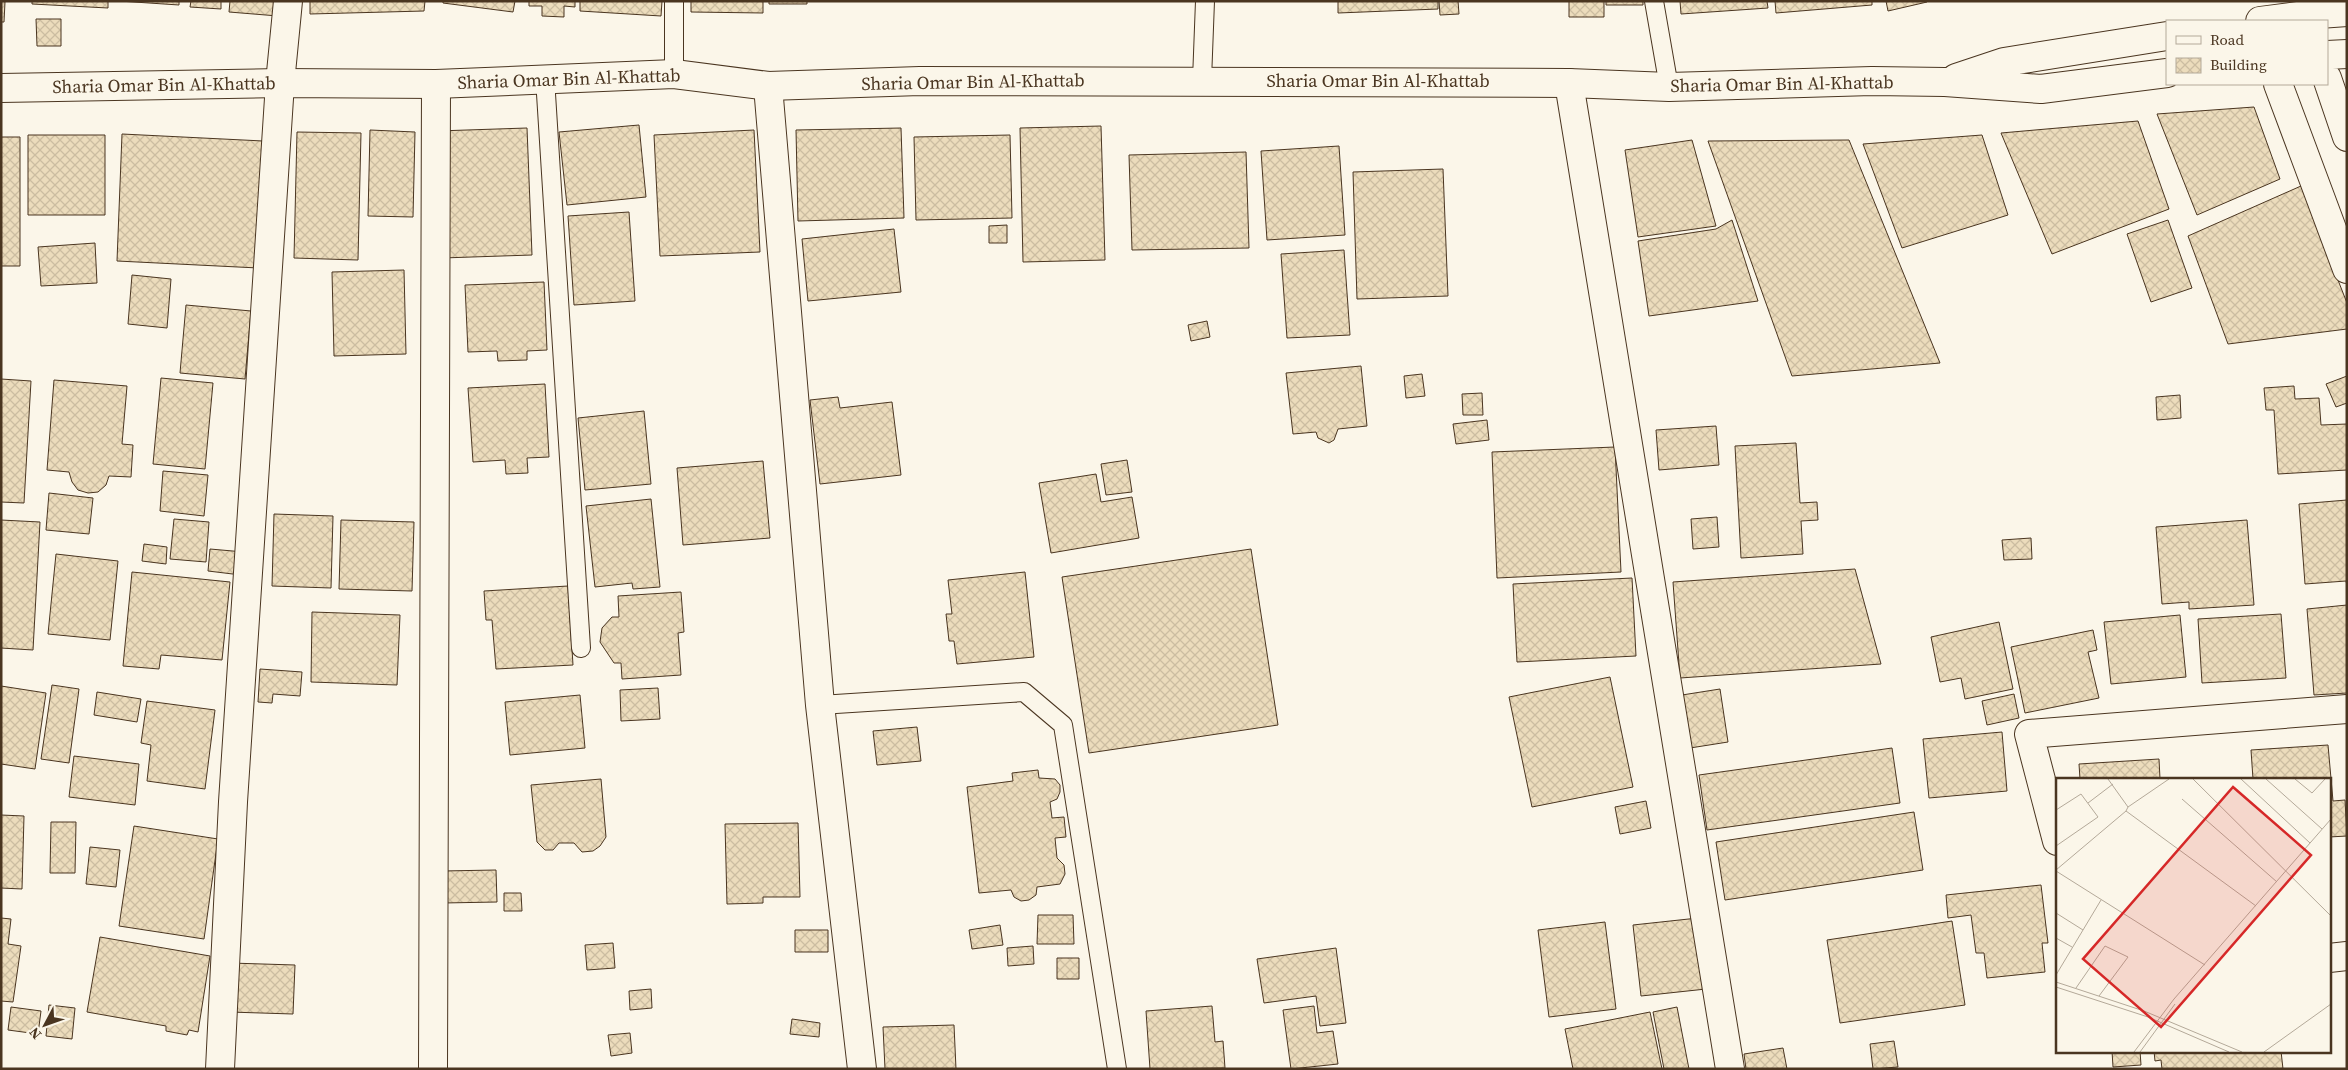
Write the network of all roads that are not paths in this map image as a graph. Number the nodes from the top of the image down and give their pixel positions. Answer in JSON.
{"nodes":[{"id":1,"x":288,"y":1,"type":"edge"},
{"id":2,"x":674,"y":1,"type":"edge"},
{"id":3,"x":1205,"y":1,"type":"edge"},
{"id":4,"x":1654,"y":1,"type":"edge"},
{"id":5,"x":2253,"y":1,"type":"edge"},
{"id":6,"x":2305,"y":12,"type":"edge"},
{"id":7,"x":2347,"y":12,"type":"edge"},
{"id":8,"x":2259,"y":20,"type":"edge"},
{"id":9,"x":2264,"y":20,"type":"edge"},
{"id":10,"x":2166,"y":36,"type":"edge"},
{"id":11,"x":2347,"y":54,"type":"edge"},
{"id":12,"x":2328,"y":55,"type":"edge"},
{"id":13,"x":2166,"y":73,"type":"edge"},
{"id":14,"x":674,"y":74,"type":"junction"},
{"id":15,"x":545,"y":78,"type":"junction"},
{"id":16,"x":1202,"y":80,"type":"junction"},
{"id":17,"x":2328,"y":81,"type":"edge"},
{"id":18,"x":1945,"y":82,"type":"junction"},
{"id":19,"x":280,"y":83,"type":"junction"},
{"id":20,"x":1569,"y":83,"type":"junction"},
{"id":21,"x":436,"y":84,"type":"junction"},
{"id":22,"x":2278,"y":85,"type":"edge"},
{"id":23,"x":768,"y":86,"type":"junction"},
{"id":24,"x":1668,"y":87,"type":"junction"},
{"id":25,"x":1,"y":88,"type":"edge"},
{"id":26,"x":2347,"y":137,"type":"edge"},
{"id":27,"x":2347,"y":270,"type":"edge"},
{"id":28,"x":581,"y":648,"type":"dead end"},
{"id":29,"x":820,"y":705,"type":"junction"},
{"id":30,"x":2347,"y":709,"type":"edge"},
{"id":31,"x":2056,"y":837,"type":"edge"},
{"id":32,"x":2347,"y":956,"type":"edge"},
{"id":33,"x":2330,"y":958,"type":"edge"},
{"id":34,"x":220,"y":1069,"type":"edge"},
{"id":35,"x":433,"y":1069,"type":"edge"},
{"id":36,"x":862,"y":1069,"type":"edge"},
{"id":37,"x":1117,"y":1069,"type":"edge"},
{"id":38,"x":1730,"y":1069,"type":"edge"}],
"edges":[{"from":1,"to":19,"type":"street"},
{"from":2,"to":14,"type":"lane"},
{"from":3,"to":16,"type":"lane"},
{"from":4,"to":24,"type":"lane"},
{"from":5,"to":8,"type":"street"},
{"from":6,"to":7,"type":"street"},
{"from":6,"to":9,"type":"street"},
{"from":10,"to":18,"type":"street","name":"Sharia Omar Bin Al-Khattab"},
{"from":11,"to":12,"type":"street"},
{"from":13,"to":18,"type":"street","name":"Sharia Omar Bin Al-Khattab"},
{"from":14,"to":15,"type":"street","name":"Sharia Omar Bin Al-Khattab"},
{"from":14,"to":23,"type":"street","name":"Sharia Omar Bin Al-Khattab"},
{"from":15,"to":21,"type":"street","name":"Sharia Omar Bin Al-Khattab"},
{"from":15,"to":28,"type":"lane"},
{"from":16,"to":20,"type":"street","name":"Sharia Omar Bin Al-Khattab"},
{"from":16,"to":23,"type":"street","name":"Sharia Omar Bin Al-Khattab"},
{"from":17,"to":26,"type":"street"},
{"from":18,"to":24,"type":"street","name":"Sharia Omar Bin Al-Khattab"},
{"from":19,"to":21,"type":"street","name":"Sharia Omar Bin Al-Khattab"},
{"from":19,"to":25,"type":"street","name":"Sharia Omar Bin Al-Khattab"},
{"from":19,"to":34,"type":"street"},
{"from":20,"to":24,"type":"street","name":"Sharia Omar Bin Al-Khattab"},
{"from":20,"to":38,"type":"street"},
{"from":21,"to":35,"type":"street"},
{"from":22,"to":27,"type":"street"},
{"from":23,"to":29,"type":"street"},
{"from":29,"to":36,"type":"street"},
{"from":29,"to":37,"type":"lane"},
{"from":30,"to":31,"type":"street"},
{"from":32,"to":33,"type":"street"}]}
